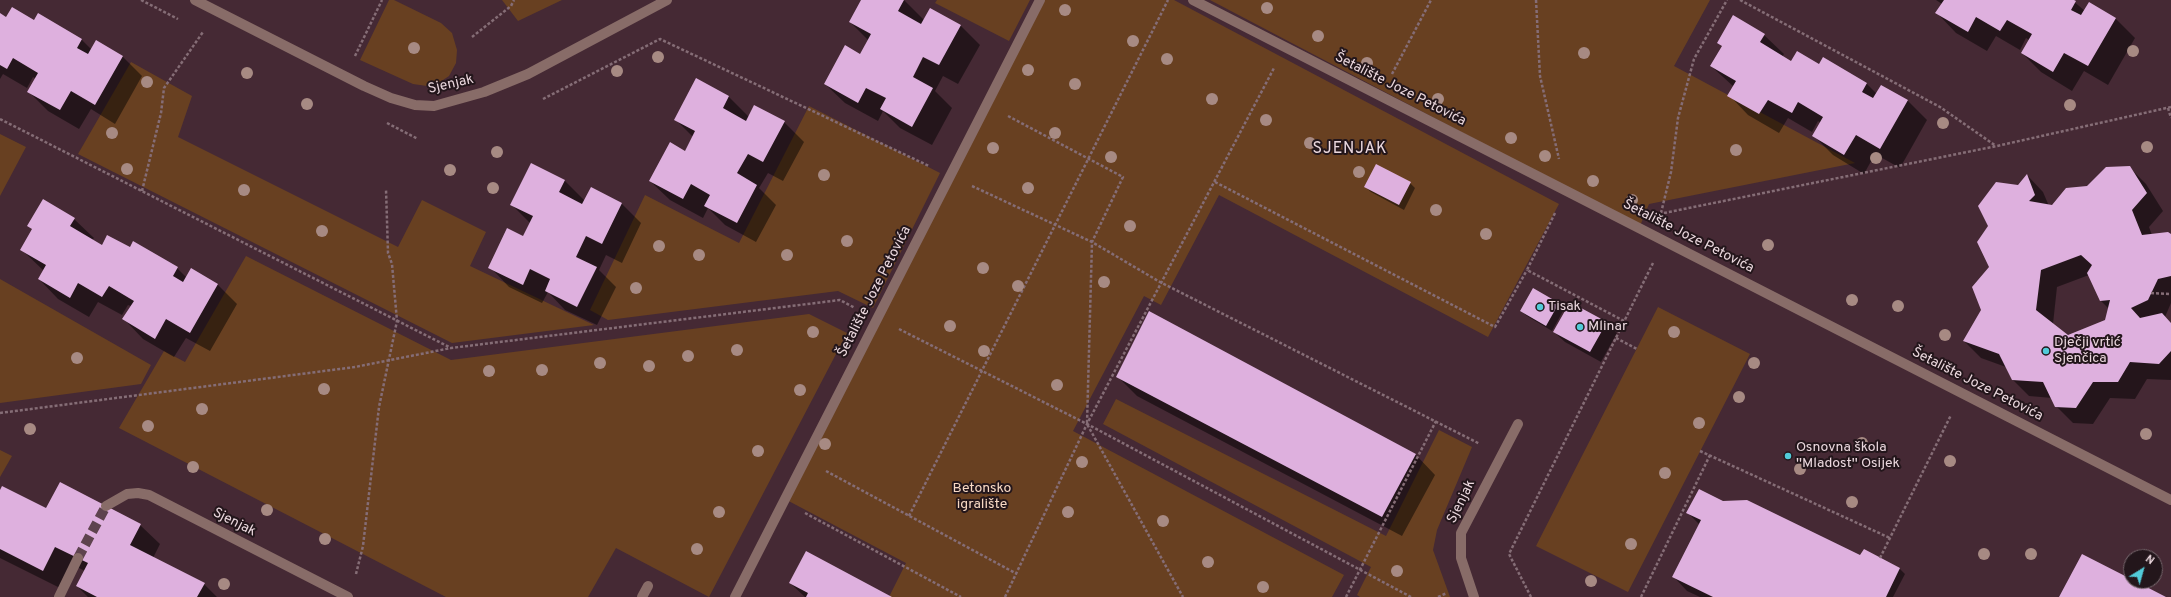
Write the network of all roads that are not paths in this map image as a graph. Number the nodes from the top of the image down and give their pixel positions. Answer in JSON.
{"nodes":[{"id":1,"x":195,"y":0,"type":"edge"},
{"id":2,"x":667,"y":0,"type":"edge"},
{"id":3,"x":1040,"y":0,"type":"edge"},
{"id":4,"x":1193,"y":0,"type":"edge"},
{"id":5,"x":1518,"y":424,"type":"dead end"},
{"id":6,"x":2171,"y":500,"type":"edge"},
{"id":7,"x":106,"y":506,"type":"tunnel mouth"},
{"id":8,"x":78,"y":558,"type":"tunnel mouth"},
{"id":9,"x":648,"y":586,"type":"dead end"},
{"id":10,"x":59,"y":597,"type":"edge"},
{"id":11,"x":348,"y":597,"type":"edge"},
{"id":12,"x":642,"y":597,"type":"edge"},
{"id":13,"x":735,"y":597,"type":"edge"},
{"id":14,"x":1474,"y":597,"type":"edge"}],
"edges":[{"from":1,"to":2,"type":"street","name":"Sjenjak"},
{"from":3,"to":13,"type":"street","name":"Šetalište Joze Petovića"},
{"from":4,"to":6,"type":"street","name":"Šetalište Joze Petovića"},
{"from":5,"to":14,"type":"street","name":"Sjenjak"},
{"from":7,"to":11,"type":"street","name":"Sjenjak"},
{"from":8,"to":10,"type":"street"},
{"from":9,"to":12,"type":"street"}]}
